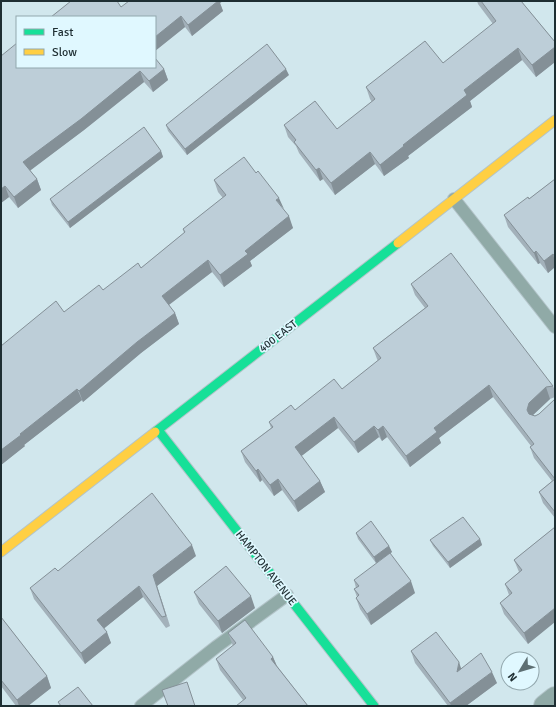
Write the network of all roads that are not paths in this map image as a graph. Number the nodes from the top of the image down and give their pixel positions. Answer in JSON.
{"nodes":[{"id":1,"x":555,"y":120,"type":"edge"},
{"id":2,"x":454,"y":198,"type":"junction"},
{"id":3,"x":555,"y":327,"type":"edge"},
{"id":4,"x":158,"y":430,"type":"junction"},
{"id":5,"x":1,"y":552,"type":"edge"},
{"id":6,"x":287,"y":595,"type":"junction"},
{"id":7,"x":555,"y":698,"type":"edge"},
{"id":8,"x":141,"y":706,"type":"edge"},
{"id":9,"x":374,"y":706,"type":"edge"},
{"id":10,"x":545,"y":706,"type":"edge"}],
"edges":[{"from":1,"to":2,"type":"street","name":"400 EAST"},
{"from":2,"to":3,"type":"lane"},
{"from":2,"to":4,"type":"street","name":"400 EAST"},
{"from":4,"to":5,"type":"street","name":"400 EAST"},
{"from":4,"to":6,"type":"street","name":"HAMPTON AVENUE"},
{"from":6,"to":8,"type":"lane"},
{"from":6,"to":9,"type":"street","name":"HAMPTON AVENUE"},
{"from":7,"to":10,"type":"street"}]}
